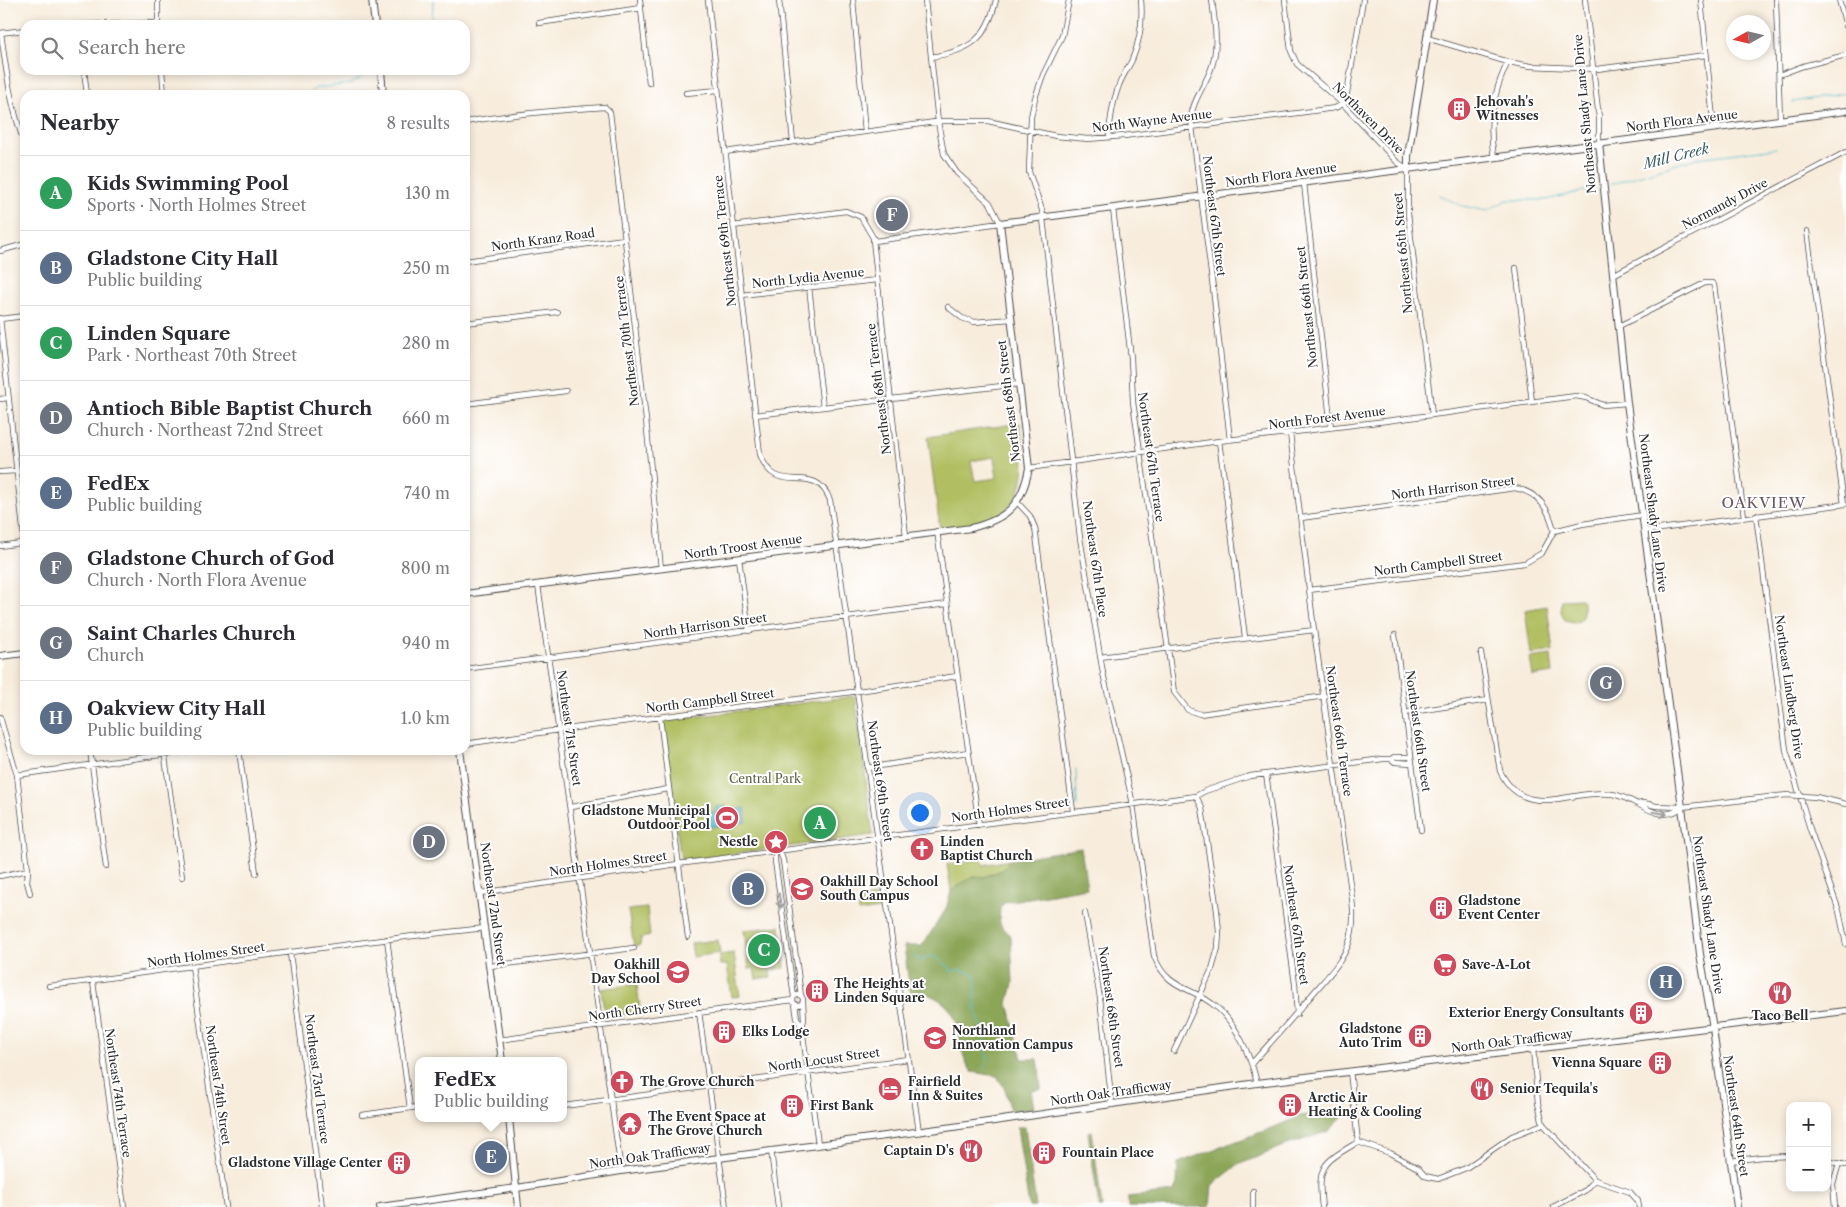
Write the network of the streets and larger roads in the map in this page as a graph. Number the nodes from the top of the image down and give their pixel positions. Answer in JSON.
{"nodes":[{"id":1,"x":158,"y":0,"type":"edge"},
{"id":2,"x":372,"y":0,"type":"edge"},
{"id":3,"x":640,"y":0,"type":"edge"},
{"id":4,"x":708,"y":0,"type":"edge"},
{"id":5,"x":779,"y":0,"type":"edge"},
{"id":6,"x":853,"y":0,"type":"edge"},
{"id":7,"x":925,"y":0,"type":"edge"},
{"id":8,"x":996,"y":0,"type":"edge"},
{"id":9,"x":1069,"y":0,"type":"edge"},
{"id":10,"x":1141,"y":0,"type":"edge"},
{"id":11,"x":1212,"y":0,"type":"edge"},
{"id":12,"x":1285,"y":0,"type":"edge"},
{"id":13,"x":1363,"y":0,"type":"edge"},
{"id":14,"x":1434,"y":0,"type":"edge"},
{"id":15,"x":1585,"y":0,"type":"edge"},
{"id":16,"x":1701,"y":0,"type":"edge"},
{"id":17,"x":1776,"y":0,"type":"edge"},
{"id":18,"x":1839,"y":0,"type":"edge"},
{"id":19,"x":641,"y":8,"type":"junction"},
{"id":20,"x":158,"y":20,"type":"edge"},
{"id":21,"x":375,"y":20,"type":"edge"},
{"id":22,"x":539,"y":23,"type":"dead end"},
{"id":23,"x":1846,"y":26,"type":"edge"},
{"id":24,"x":20,"y":31,"type":"edge"},
{"id":25,"x":1,"y":33,"type":"edge"},
{"id":26,"x":1427,"y":38,"type":"junction"},
{"id":27,"x":1706,"y":55,"type":"junction"},
{"id":28,"x":1846,"y":55,"type":"edge"},
{"id":29,"x":931,"y":57,"type":"junction"},
{"id":30,"x":1508,"y":62,"type":"junction"},
{"id":31,"x":1594,"y":69,"type":"junction"},
{"id":32,"x":85,"y":75,"type":"edge"},
{"id":33,"x":162,"y":75,"type":"edge"},
{"id":34,"x":381,"y":75,"type":"edge"},
{"id":35,"x":1779,"y":76,"type":"junction"},
{"id":36,"x":649,"y":83,"type":"dead end"},
{"id":37,"x":87,"y":90,"type":"edge"},
{"id":38,"x":164,"y":90,"type":"edge"},
{"id":39,"x":383,"y":90,"type":"edge"},
{"id":40,"x":718,"y":90,"type":"junction"},
{"id":41,"x":686,"y":93,"type":"dead end"},
{"id":42,"x":1343,"y":104,"type":"junction"},
{"id":43,"x":1846,"y":111,"type":"edge"},
{"id":44,"x":1780,"y":120,"type":"junction"},
{"id":45,"x":470,"y":121,"type":"edge"},
{"id":46,"x":938,"y":122,"type":"junction"},
{"id":47,"x":1193,"y":126,"type":"junction"},
{"id":48,"x":20,"y":129,"type":"edge"},
{"id":49,"x":1714,"y":129,"type":"junction"},
{"id":50,"x":1030,"y":130,"type":"junction"},
{"id":51,"x":865,"y":132,"type":"junction"},
{"id":52,"x":1109,"y":137,"type":"junction"},
{"id":53,"x":793,"y":142,"type":"junction"},
{"id":54,"x":1599,"y":143,"type":"junction"},
{"id":55,"x":725,"y":152,"type":"junction"},
{"id":56,"x":1846,"y":152,"type":"edge"},
{"id":57,"x":1494,"y":158,"type":"junction"},
{"id":58,"x":1408,"y":169,"type":"junction"},
{"id":59,"x":1304,"y":183,"type":"junction"},
{"id":60,"x":1202,"y":196,"type":"junction"},
{"id":61,"x":1113,"y":209,"type":"junction"},
{"id":62,"x":1042,"y":218,"type":"junction"},
{"id":63,"x":1000,"y":223,"type":"junction"},
{"id":64,"x":734,"y":226,"type":"junction"},
{"id":65,"x":1807,"y":232,"type":"dead end"},
{"id":66,"x":624,"y":239,"type":"junction"},
{"id":67,"x":873,"y":240,"type":"junction"},
{"id":68,"x":20,"y":245,"type":"edge"},
{"id":69,"x":0,"y":251,"type":"edge"},
{"id":70,"x":470,"y":260,"type":"edge"},
{"id":71,"x":1516,"y":268,"type":"dead end"},
{"id":72,"x":1613,"y":275,"type":"junction"},
{"id":73,"x":877,"y":280,"type":"junction"},
{"id":74,"x":809,"y":287,"type":"junction"},
{"id":75,"x":741,"y":295,"type":"junction"},
{"id":76,"x":948,"y":307,"type":"dead end"},
{"id":77,"x":557,"y":312,"type":"dead end"},
{"id":78,"x":20,"y":317,"type":"edge"},
{"id":79,"x":0,"y":319,"type":"edge"},
{"id":80,"x":1011,"y":319,"type":"junction"},
{"id":81,"x":470,"y":322,"type":"edge"},
{"id":82,"x":1619,"y":326,"type":"junction"},
{"id":83,"x":1019,"y":384,"type":"junction"},
{"id":84,"x":566,"y":391,"type":"dead end"},
{"id":85,"x":8,"y":398,"type":"junction"},
{"id":86,"x":890,"y":398,"type":"junction"},
{"id":87,"x":0,"y":399,"type":"edge"},
{"id":88,"x":1532,"y":402,"type":"junction"},
{"id":89,"x":470,"y":403,"type":"edge"},
{"id":90,"x":1627,"y":403,"type":"junction"},
{"id":91,"x":822,"y":407,"type":"junction"},
{"id":92,"x":755,"y":415,"type":"junction"},
{"id":93,"x":1432,"y":415,"type":"junction"},
{"id":94,"x":1331,"y":428,"type":"junction"},
{"id":95,"x":1290,"y":432,"type":"junction"},
{"id":96,"x":1230,"y":440,"type":"junction"},
{"id":97,"x":1219,"y":441,"type":"junction"},
{"id":98,"x":1141,"y":452,"type":"junction"},
{"id":99,"x":1072,"y":461,"type":"junction"},
{"id":100,"x":1029,"y":468,"type":"junction"},
{"id":101,"x":16,"y":471,"type":"junction"},
{"id":102,"x":0,"y":472,"type":"edge"},
{"id":103,"x":774,"y":475,"type":"joint"},
{"id":104,"x":1017,"y":502,"type":"junction"},
{"id":105,"x":20,"y":504,"type":"edge"},
{"id":106,"x":1845,"y":504,"type":"edge"},
{"id":107,"x":1643,"y":515,"type":"junction"},
{"id":108,"x":1756,"y":515,"type":"junction"},
{"id":109,"x":1744,"y":517,"type":"junction"},
{"id":110,"x":1301,"y":518,"type":"junction"},
{"id":111,"x":937,"y":531,"type":"junction"},
{"id":112,"x":1554,"y":531,"type":"junction"},
{"id":113,"x":1645,"y":531,"type":"junction"},
{"id":114,"x":906,"y":536,"type":"junction"},
{"id":115,"x":20,"y":544,"type":"edge"},
{"id":116,"x":837,"y":545,"type":"junction"},
{"id":117,"x":0,"y":546,"type":"edge"},
{"id":118,"x":739,"y":559,"type":"junction"},
{"id":119,"x":661,"y":569,"type":"junction"},
{"id":120,"x":538,"y":585,"type":"junction"},
{"id":121,"x":1309,"y":590,"type":"junction"},
{"id":122,"x":470,"y":593,"type":"edge"},
{"id":123,"x":947,"y":604,"type":"junction"},
{"id":124,"x":847,"y":618,"type":"junction"},
{"id":125,"x":749,"y":630,"type":"junction"},
{"id":126,"x":1314,"y":630,"type":"junction"},
{"id":127,"x":1395,"y":635,"type":"dead end"},
{"id":128,"x":1245,"y":637,"type":"junction"},
{"id":129,"x":1167,"y":648,"type":"junction"},
{"id":130,"x":1481,"y":653,"type":"dead end"},
{"id":131,"x":20,"y":654,"type":"edge"},
{"id":132,"x":0,"y":656,"type":"edge"},
{"id":133,"x":549,"y":657,"type":"junction"},
{"id":134,"x":1100,"y":657,"type":"junction"},
{"id":135,"x":470,"y":669,"type":"edge"},
{"id":136,"x":958,"y":676,"type":"junction"},
{"id":137,"x":857,"y":691,"type":"junction"},
{"id":138,"x":1325,"y":696,"type":"junction"},
{"id":139,"x":1488,"y":700,"type":"junction"},
{"id":140,"x":1405,"y":713,"type":"junction"},
{"id":141,"x":0,"y":717,"type":"edge"},
{"id":142,"x":660,"y":718,"type":"junction"},
{"id":143,"x":559,"y":730,"type":"junction"},
{"id":144,"x":470,"y":743,"type":"edge"},
{"id":145,"x":968,"y":752,"type":"junction"},
{"id":146,"x":91,"y":755,"type":"edge"},
{"id":147,"x":148,"y":755,"type":"edge"},
{"id":148,"x":165,"y":755,"type":"edge"},
{"id":149,"x":240,"y":755,"type":"edge"},
{"id":150,"x":461,"y":755,"type":"edge"},
{"id":151,"x":1412,"y":760,"type":"junction"},
{"id":152,"x":92,"y":765,"type":"junction"},
{"id":153,"x":1333,"y":765,"type":"junction"},
{"id":154,"x":867,"y":768,"type":"junction"},
{"id":155,"x":1266,"y":774,"type":"junction"},
{"id":156,"x":18,"y":775,"type":"junction"},
{"id":157,"x":668,"y":789,"type":"junction"},
{"id":158,"x":1799,"y":795,"type":"junction"},
{"id":159,"x":1196,"y":796,"type":"junction"},
{"id":160,"x":1133,"y":804,"type":"junction"},
{"id":161,"x":1638,"y":804,"type":"junction"},
{"id":162,"x":1846,"y":804,"type":"edge"},
{"id":163,"x":570,"y":807,"type":"junction"},
{"id":164,"x":1682,"y":807,"type":"junction"},
{"id":165,"x":1072,"y":811,"type":"junction"},
{"id":166,"x":979,"y":825,"type":"junction"},
{"id":167,"x":1421,"y":830,"type":"dead end"},
{"id":168,"x":878,"y":838,"type":"junction"},
{"id":169,"x":778,"y":852,"type":"junction"},
{"id":170,"x":678,"y":864,"type":"junction"},
{"id":171,"x":106,"y":867,"type":"dead end"},
{"id":172,"x":28,"y":870,"type":"junction"},
{"id":173,"x":256,"y":873,"type":"dead end"},
{"id":174,"x":0,"y":876,"type":"edge"},
{"id":175,"x":182,"y":877,"type":"dead end"},
{"id":176,"x":579,"y":879,"type":"junction"},
{"id":177,"x":30,"y":893,"type":"dead end"},
{"id":178,"x":480,"y":893,"type":"junction"},
{"id":179,"x":1085,"y":913,"type":"dead end"},
{"id":180,"x":485,"y":928,"type":"junction"},
{"id":181,"x":688,"y":937,"type":"dead end"},
{"id":182,"x":387,"y":939,"type":"junction"},
{"id":183,"x":1846,"y":944,"type":"edge"},
{"id":184,"x":634,"y":948,"type":"dead end"},
{"id":185,"x":591,"y":952,"type":"junction"},
{"id":186,"x":290,"y":953,"type":"junction"},
{"id":187,"x":192,"y":966,"type":"junction"},
{"id":188,"x":490,"y":966,"type":"junction"},
{"id":189,"x":93,"y":982,"type":"junction"},
{"id":190,"x":50,"y":986,"type":"dead end"},
{"id":191,"x":801,"y":996,"type":"junction"},
{"id":192,"x":1199,"y":996,"type":"junction"},
{"id":193,"x":794,"y":1000,"type":"junction"},
{"id":194,"x":803,"y":1002,"type":"junction"},
{"id":195,"x":1846,"y":1011,"type":"edge"},
{"id":196,"x":699,"y":1012,"type":"junction"},
{"id":197,"x":1297,"y":1014,"type":"junction"},
{"id":198,"x":601,"y":1026,"type":"junction"},
{"id":199,"x":802,"y":1028,"type":"junction"},
{"id":200,"x":1713,"y":1028,"type":"junction"},
{"id":201,"x":499,"y":1040,"type":"junction"},
{"id":202,"x":1532,"y":1049,"type":"junction"},
{"id":203,"x":1174,"y":1051,"type":"dead end"},
{"id":204,"x":501,"y":1057,"type":"edge"},
{"id":205,"x":908,"y":1059,"type":"junction"},
{"id":206,"x":1252,"y":1063,"type":"junction"},
{"id":207,"x":1350,"y":1071,"type":"junction"},
{"id":208,"x":808,"y":1073,"type":"junction"},
{"id":209,"x":1257,"y":1083,"type":"junction"},
{"id":210,"x":709,"y":1086,"type":"junction"},
{"id":211,"x":610,"y":1100,"type":"junction"},
{"id":212,"x":1112,"y":1104,"type":"junction"},
{"id":213,"x":567,"y":1106,"type":"edge"},
{"id":214,"x":415,"y":1107,"type":"edge"},
{"id":215,"x":410,"y":1108,"type":"junction"},
{"id":216,"x":362,"y":1115,"type":"dead end"},
{"id":217,"x":509,"y":1122,"type":"edge"},
{"id":218,"x":1543,"y":1124,"type":"junction"},
{"id":219,"x":919,"y":1132,"type":"junction"},
{"id":220,"x":1358,"y":1142,"type":"junction"},
{"id":221,"x":818,"y":1144,"type":"junction"},
{"id":222,"x":771,"y":1150,"type":"junction"},
{"id":223,"x":1786,"y":1156,"type":"edge"},
{"id":224,"x":720,"y":1157,"type":"junction"},
{"id":225,"x":1730,"y":1161,"type":"junction"},
{"id":226,"x":1831,"y":1162,"type":"edge"},
{"id":227,"x":1839,"y":1163,"type":"junction"},
{"id":228,"x":1846,"y":1164,"type":"edge"},
{"id":229,"x":621,"y":1171,"type":"junction"},
{"id":230,"x":1595,"y":1180,"type":"junction"},
{"id":231,"x":517,"y":1188,"type":"junction"},
{"id":232,"x":1254,"y":1190,"type":"dead end"},
{"id":233,"x":124,"y":1207,"type":"edge"},
{"id":234,"x":226,"y":1207,"type":"edge"},
{"id":235,"x":322,"y":1207,"type":"edge"},
{"id":236,"x":380,"y":1207,"type":"edge"},
{"id":237,"x":518,"y":1207,"type":"edge"},
{"id":238,"x":726,"y":1207,"type":"edge"},
{"id":239,"x":778,"y":1207,"type":"edge"},
{"id":240,"x":1253,"y":1207,"type":"edge"},
{"id":241,"x":1322,"y":1207,"type":"edge"},
{"id":242,"x":1553,"y":1207,"type":"edge"},
{"id":243,"x":1639,"y":1207,"type":"edge"},
{"id":244,"x":1736,"y":1207,"type":"edge"},
{"id":245,"x":1835,"y":1207,"type":"edge"}],
"edges":[{"from":1,"to":20,"type":"street"},
{"from":2,"to":21,"type":"street"},
{"from":3,"to":19,"type":"street"},
{"from":4,"to":40,"type":"street","name":"Northeast 69th Terrace"},
{"from":5,"to":53,"type":"street"},
{"from":6,"to":51,"type":"street"},
{"from":7,"to":29,"type":"street","name":"Northeast 68th Street"},
{"from":8,"to":29,"type":"street"},
{"from":9,"to":50,"type":"street","name":"Northeast 67th Place"},
{"from":10,"to":52,"type":"street"},
{"from":11,"to":47,"type":"street","name":"Northeast 67th Street"},
{"from":12,"to":42,"type":"street","name":"Northaven Drive"},
{"from":13,"to":42,"type":"street"},
{"from":14,"to":26,"type":"street","name":"Northeast 65th Street"},
{"from":15,"to":31,"type":"street","name":"Northeast Shady Lane Drive"},
{"from":16,"to":27,"type":"street"},
{"from":17,"to":35,"type":"street"},
{"from":18,"to":23,"type":"street"},
{"from":19,"to":22,"type":"street"},
{"from":19,"to":36,"type":"street"},
{"from":24,"to":25,"type":"street"},
{"from":25,"to":48,"type":"street"},
{"from":26,"to":30,"type":"street"},
{"from":26,"to":58,"type":"street","name":"Northeast 65th Street"},
{"from":27,"to":31,"type":"street"},
{"from":27,"to":49,"type":"street"},
{"from":28,"to":35,"type":"street"},
{"from":29,"to":46,"type":"street","name":"Northeast 68th Street"},
{"from":30,"to":31,"type":"street"},
{"from":30,"to":57,"type":"street"},
{"from":31,"to":54,"type":"street","name":"Northeast Shady Lane Drive"},
{"from":32,"to":37,"type":"street"},
{"from":33,"to":38,"type":"street"},
{"from":34,"to":39,"type":"street"},
{"from":35,"to":44,"type":"street"},
{"from":40,"to":41,"type":"street"},
{"from":40,"to":55,"type":"street","name":"Northeast 69th Terrace"},
{"from":42,"to":47,"type":"street","name":"North Wayne Avenue"},
{"from":42,"to":58,"type":"street","name":"Northaven Drive"},
{"from":43,"to":44,"type":"street","name":"North Flora Avenue"},
{"from":44,"to":49,"type":"street","name":"North Flora Avenue"},
{"from":45,"to":66,"type":"street","name":"Northeast 70th Terrace"},
{"from":46,"to":50,"type":"street","name":"North Wayne Avenue"},
{"from":46,"to":51,"type":"street","name":"North Wayne Avenue"},
{"from":46,"to":63,"type":"street","name":"Northeast 68th Street"},
{"from":47,"to":52,"type":"street","name":"North Wayne Avenue"},
{"from":47,"to":60,"type":"street","name":"Northeast 67th Street"},
{"from":49,"to":54,"type":"street","name":"North Flora Avenue"},
{"from":50,"to":52,"type":"street","name":"North Wayne Avenue"},
{"from":50,"to":62,"type":"street","name":"Northeast 67th Place"},
{"from":51,"to":53,"type":"street","name":"North Wayne Avenue"},
{"from":53,"to":55,"type":"street","name":"North Wayne Avenue"},
{"from":54,"to":57,"type":"street","name":"North Flora Avenue"},
{"from":54,"to":72,"type":"street","name":"Northeast Shady Lane Drive"},
{"from":55,"to":64,"type":"street","name":"Northeast 69th Terrace"},
{"from":56,"to":72,"type":"street","name":"Normandy Drive"},
{"from":57,"to":58,"type":"street","name":"North Flora Avenue"},
{"from":58,"to":59,"type":"street","name":"North Flora Avenue"},
{"from":58,"to":93,"type":"street","name":"Northeast 65th Street"},
{"from":59,"to":60,"type":"street","name":"North Flora Avenue"},
{"from":59,"to":94,"type":"street","name":"Northeast 66th Street"},
{"from":60,"to":61,"type":"street","name":"North Flora Avenue"},
{"from":60,"to":96,"type":"street","name":"Northeast 67th Street"},
{"from":61,"to":62,"type":"street","name":"North Flora Avenue"},
{"from":61,"to":98,"type":"street","name":"Northeast 67th Terrace"},
{"from":62,"to":63,"type":"street","name":"North Flora Avenue"},
{"from":62,"to":99,"type":"street","name":"Northeast 67th Place"},
{"from":63,"to":67,"type":"street","name":"North Flora Avenue"},
{"from":63,"to":80,"type":"street","name":"Northeast 68th Street"},
{"from":64,"to":67,"type":"street"},
{"from":64,"to":75,"type":"street","name":"Northeast 69th Terrace"},
{"from":65,"to":106,"type":"street"},
{"from":66,"to":70,"type":"street","name":"North Kranz Road"},
{"from":66,"to":119,"type":"street","name":"Northeast 70th Terrace"},
{"from":67,"to":73,"type":"street","name":"Northeast 68th Terrace"},
{"from":68,"to":69,"type":"street"},
{"from":71,"to":88,"type":"street"},
{"from":72,"to":82,"type":"street","name":"Northeast Shady Lane Drive"},
{"from":73,"to":74,"type":"street","name":"North Lydia Avenue"},
{"from":73,"to":86,"type":"street","name":"Northeast 68th Terrace"},
{"from":74,"to":75,"type":"street","name":"North Lydia Avenue"},
{"from":74,"to":91,"type":"street"},
{"from":75,"to":92,"type":"street","name":"Northeast 69th Terrace"},
{"from":76,"to":80,"type":"street"},
{"from":77,"to":81,"type":"street"},
{"from":78,"to":79,"type":"street"},
{"from":79,"to":85,"type":"street"},
{"from":80,"to":83,"type":"street","name":"Northeast 68th Street"},
{"from":82,"to":90,"type":"street","name":"Northeast Shady Lane Drive"},
{"from":82,"to":109,"type":"street"},
{"from":83,"to":86,"type":"street"},
{"from":83,"to":100,"type":"street","name":"Northeast 68th Street"},
{"from":84,"to":89,"type":"street"},
{"from":85,"to":87,"type":"street"},
{"from":85,"to":101,"type":"street"},
{"from":86,"to":91,"type":"street"},
{"from":86,"to":114,"type":"street","name":"Northeast 68th Terrace"},
{"from":88,"to":90,"type":"street","name":"North Forest Avenue"},
{"from":88,"to":93,"type":"street","name":"North Forest Avenue"},
{"from":90,"to":107,"type":"street","name":"Northeast Shady Lane Drive"},
{"from":91,"to":92,"type":"street"},
{"from":92,"to":103,"type":"street","name":"Northeast 69th Terrace"},
{"from":93,"to":94,"type":"street","name":"North Forest Avenue"},
{"from":94,"to":95,"type":"street","name":"North Forest Avenue"},
{"from":95,"to":96,"type":"street","name":"North Forest Avenue"},
{"from":95,"to":110,"type":"street","name":"Northeast 66th Terrace"},
{"from":96,"to":97,"type":"street","name":"North Forest Avenue"},
{"from":97,"to":98,"type":"street","name":"North Forest Avenue"},
{"from":97,"to":128,"type":"street"},
{"from":98,"to":99,"type":"street","name":"North Forest Avenue"},
{"from":98,"to":129,"type":"street","name":"Northeast 67th Terrace"},
{"from":99,"to":100,"type":"street","name":"North Forest Avenue"},
{"from":99,"to":134,"type":"street","name":"Northeast 67th Place"},
{"from":100,"to":104,"type":"street","name":"Northeast 68th Street"},
{"from":101,"to":102,"type":"street"},
{"from":101,"to":105,"type":"street"},
{"from":103,"to":116,"type":"street","name":"Northeast 69th Street"},
{"from":104,"to":111,"type":"street","name":"North Troost Avenue"},
{"from":104,"to":165,"type":"street"},
{"from":106,"to":108,"type":"street"},
{"from":107,"to":112,"type":"street"},
{"from":107,"to":113,"type":"street","name":"Northeast Shady Lane Drive"},
{"from":108,"to":109,"type":"street"},
{"from":108,"to":158,"type":"street","name":"Northeast Lindberg Drive"},
{"from":109,"to":113,"type":"street"},
{"from":110,"to":112,"type":"street","name":"North Harrison Street"},
{"from":110,"to":121,"type":"street","name":"Northeast 66th Terrace"},
{"from":111,"to":114,"type":"street","name":"North Troost Avenue"},
{"from":111,"to":123,"type":"street"},
{"from":112,"to":121,"type":"street","name":"North Campbell Street"},
{"from":113,"to":164,"type":"street","name":"Northeast Shady Lane Drive"},
{"from":114,"to":116,"type":"street","name":"North Troost Avenue"},
{"from":115,"to":117,"type":"street"},
{"from":116,"to":118,"type":"street","name":"North Troost Avenue"},
{"from":116,"to":124,"type":"street","name":"Northeast 69th Street"},
{"from":118,"to":119,"type":"street","name":"North Troost Avenue"},
{"from":118,"to":125,"type":"street"},
{"from":119,"to":120,"type":"street","name":"North Troost Avenue"},
{"from":120,"to":122,"type":"street","name":"North Troost Avenue"},
{"from":120,"to":133,"type":"street","name":"Northeast 71st Street"},
{"from":121,"to":126,"type":"street","name":"Northeast 66th Terrace"},
{"from":123,"to":124,"type":"street","name":"North Harrison Street"},
{"from":123,"to":136,"type":"street"},
{"from":124,"to":125,"type":"street","name":"North Harrison Street"},
{"from":124,"to":137,"type":"street","name":"Northeast 69th Street"},
{"from":125,"to":133,"type":"street","name":"North Harrison Street"},
{"from":126,"to":128,"type":"street"},
{"from":126,"to":138,"type":"street","name":"Northeast 66th Terrace"},
{"from":127,"to":140,"type":"street","name":"Northeast 66th Street"},
{"from":128,"to":129,"type":"street"},
{"from":129,"to":134,"type":"street"},
{"from":129,"to":138,"type":"street","name":"Northeast 67th Terrace"},
{"from":130,"to":139,"type":"street"},
{"from":131,"to":132,"type":"street"},
{"from":133,"to":135,"type":"street","name":"North Harrison Street"},
{"from":133,"to":143,"type":"street","name":"Northeast 71st Street"},
{"from":134,"to":160,"type":"street","name":"Northeast 67th Place"},
{"from":136,"to":137,"type":"street","name":"North Campbell Street"},
{"from":136,"to":145,"type":"street"},
{"from":137,"to":142,"type":"street","name":"North Campbell Street"},
{"from":137,"to":154,"type":"street","name":"Northeast 69th Street"},
{"from":138,"to":153,"type":"street","name":"Northeast 66th Terrace"},
{"from":139,"to":140,"type":"street"},
{"from":139,"to":161,"type":"street"},
{"from":140,"to":151,"type":"street","name":"Northeast 66th Street"},
{"from":141,"to":156,"type":"street"},
{"from":142,"to":143,"type":"street","name":"North Campbell Street"},
{"from":142,"to":157,"type":"street"},
{"from":143,"to":144,"type":"street","name":"North Campbell Street"},
{"from":143,"to":163,"type":"street","name":"Northeast 71st Street"},
{"from":145,"to":154,"type":"street"},
{"from":145,"to":166,"type":"street"},
{"from":146,"to":152,"type":"street"},
{"from":147,"to":152,"type":"street"},
{"from":148,"to":175,"type":"street"},
{"from":149,"to":173,"type":"street"},
{"from":150,"to":178,"type":"street","name":"Northeast 72nd Street"},
{"from":151,"to":153,"type":"street","name":"North Holmes Street"},
{"from":151,"to":167,"type":"street","name":"Northeast 66th Street"},
{"from":152,"to":156,"type":"street"},
{"from":152,"to":171,"type":"street"},
{"from":153,"to":155,"type":"street","name":"North Holmes Street"},
{"from":153,"to":197,"type":"street","name":"Northeast 66th Terrace"},
{"from":154,"to":168,"type":"street","name":"Northeast 69th Street"},
{"from":155,"to":159,"type":"street","name":"North Holmes Street"},
{"from":155,"to":197,"type":"street","name":"Northeast 67th Street"},
{"from":156,"to":172,"type":"street"},
{"from":157,"to":163,"type":"street"},
{"from":157,"to":170,"type":"street"},
{"from":158,"to":162,"type":"street"},
{"from":158,"to":164,"type":"street"},
{"from":158,"to":183,"type":"street","name":"Northeast Lindberg Drive"},
{"from":159,"to":160,"type":"street","name":"North Holmes Street"},
{"from":159,"to":192,"type":"street"},
{"from":160,"to":165,"type":"street","name":"North Holmes Street"},
{"from":160,"to":192,"type":"street","name":"Northeast 67th Place"},
{"from":161,"to":164,"type":"street"},
{"from":161,"to":164,"type":"street","one_way":true},
{"from":163,"to":176,"type":"street","name":"Northeast 71st Street"},
{"from":164,"to":200,"type":"street","name":"Northeast Shady Lane Drive"},
{"from":165,"to":166,"type":"street","name":"North Holmes Street"},
{"from":166,"to":168,"type":"street","name":"North Holmes Street"},
{"from":168,"to":169,"type":"street","name":"North Holmes Street"},
{"from":168,"to":205,"type":"street","name":"Northeast 69th Street"},
{"from":169,"to":170,"type":"street","name":"North Holmes Street"},
{"from":169,"to":191,"type":"street"},
{"from":169,"to":193,"type":"street","one_way":true},
{"from":170,"to":176,"type":"street","name":"North Holmes Street"},
{"from":170,"to":181,"type":"street"},
{"from":172,"to":174,"type":"street"},
{"from":172,"to":177,"type":"street"},
{"from":176,"to":178,"type":"street","name":"North Holmes Street"},
{"from":176,"to":185,"type":"street","name":"Northeast 71st Street"},
{"from":178,"to":180,"type":"street","name":"Northeast 72nd Street"},
{"from":179,"to":212,"type":"street","name":"Northeast 68th Street"},
{"from":180,"to":182,"type":"street","name":"North Holmes Street"},
{"from":180,"to":188,"type":"street","name":"Northeast 72nd Street"},
{"from":182,"to":186,"type":"street","name":"North Holmes Street"},
{"from":182,"to":215,"type":"street"},
{"from":184,"to":185,"type":"street"},
{"from":185,"to":188,"type":"street"},
{"from":185,"to":198,"type":"street","name":"Northeast 71st Street"},
{"from":186,"to":187,"type":"street","name":"North Holmes Street"},
{"from":186,"to":235,"type":"street","name":"Northeast 73rd Terrace"},
{"from":187,"to":189,"type":"street","name":"North Holmes Street"},
{"from":187,"to":234,"type":"street","name":"Northeast 74th Street"},
{"from":188,"to":201,"type":"street","name":"Northeast 72nd Street"},
{"from":189,"to":190,"type":"street","name":"North Holmes Street"},
{"from":189,"to":233,"type":"street","name":"Northeast 74th Terrace"},
{"from":191,"to":193,"type":"street"},
{"from":191,"to":194,"type":"street"},
{"from":192,"to":203,"type":"street"},
{"from":192,"to":206,"type":"street","name":"Northeast 67th Place"},
{"from":193,"to":194,"type":"street"},
{"from":193,"to":196,"type":"street","name":"North Cherry Street"},
{"from":193,"to":199,"type":"street"},
{"from":194,"to":199,"type":"street"},
{"from":195,"to":200,"type":"street","name":"North Oak Trafficway"},
{"from":196,"to":198,"type":"street","name":"North Cherry Street"},
{"from":196,"to":210,"type":"street"},
{"from":197,"to":206,"type":"street"},
{"from":198,"to":201,"type":"street","name":"North Cherry Street"},
{"from":198,"to":211,"type":"street","name":"Northeast 71st Street"},
{"from":199,"to":208,"type":"street"},
{"from":200,"to":202,"type":"street","name":"North Oak Trafficway"},
{"from":200,"to":225,"type":"street","name":"Northeast 64th Street"},
{"from":201,"to":204,"type":"street","name":"Northeast 72nd Street"},
{"from":202,"to":207,"type":"street","name":"North Oak Trafficway"},
{"from":202,"to":218,"type":"street"},
{"from":205,"to":208,"type":"street","name":"North Locust Street"},
{"from":205,"to":219,"type":"street","name":"Northeast 69th Street"},
{"from":206,"to":209,"type":"street","name":"Northeast 67th Place"},
{"from":207,"to":209,"type":"street","name":"North Oak Trafficway"},
{"from":207,"to":220,"type":"street"},
{"from":208,"to":210,"type":"street","name":"North Locust Street"},
{"from":208,"to":221,"type":"street"},
{"from":209,"to":212,"type":"street","name":"North Oak Trafficway"},
{"from":210,"to":211,"type":"street","name":"North Locust Street"},
{"from":210,"to":224,"type":"street"},
{"from":211,"to":213,"type":"street","name":"North Locust Street"},
{"from":211,"to":229,"type":"street","name":"Northeast 71st Street"},
{"from":212,"to":219,"type":"street","name":"North Oak Trafficway"},
{"from":214,"to":215,"type":"street"},
{"from":215,"to":216,"type":"street"},
{"from":217,"to":231,"type":"street"},
{"from":218,"to":220,"type":"street"},
{"from":218,"to":230,"type":"street"},
{"from":219,"to":221,"type":"street","name":"North Oak Trafficway"},
{"from":220,"to":241,"type":"street"},
{"from":221,"to":222,"type":"street","name":"North Oak Trafficway"},
{"from":222,"to":224,"type":"street","name":"North Oak Trafficway"},
{"from":222,"to":239,"type":"street"},
{"from":223,"to":225,"type":"street"},
{"from":224,"to":229,"type":"street","name":"North Oak Trafficway"},
{"from":224,"to":238,"type":"street"},
{"from":225,"to":244,"type":"street","name":"Northeast 64th Street"},
{"from":226,"to":227,"type":"street"},
{"from":227,"to":228,"type":"street"},
{"from":227,"to":245,"type":"street"},
{"from":229,"to":231,"type":"street","name":"North Oak Trafficway"},
{"from":230,"to":242,"type":"street"},
{"from":230,"to":243,"type":"street"},
{"from":231,"to":236,"type":"street","name":"North Oak Trafficway"},
{"from":231,"to":237,"type":"street"},
{"from":232,"to":240,"type":"street"}]}
